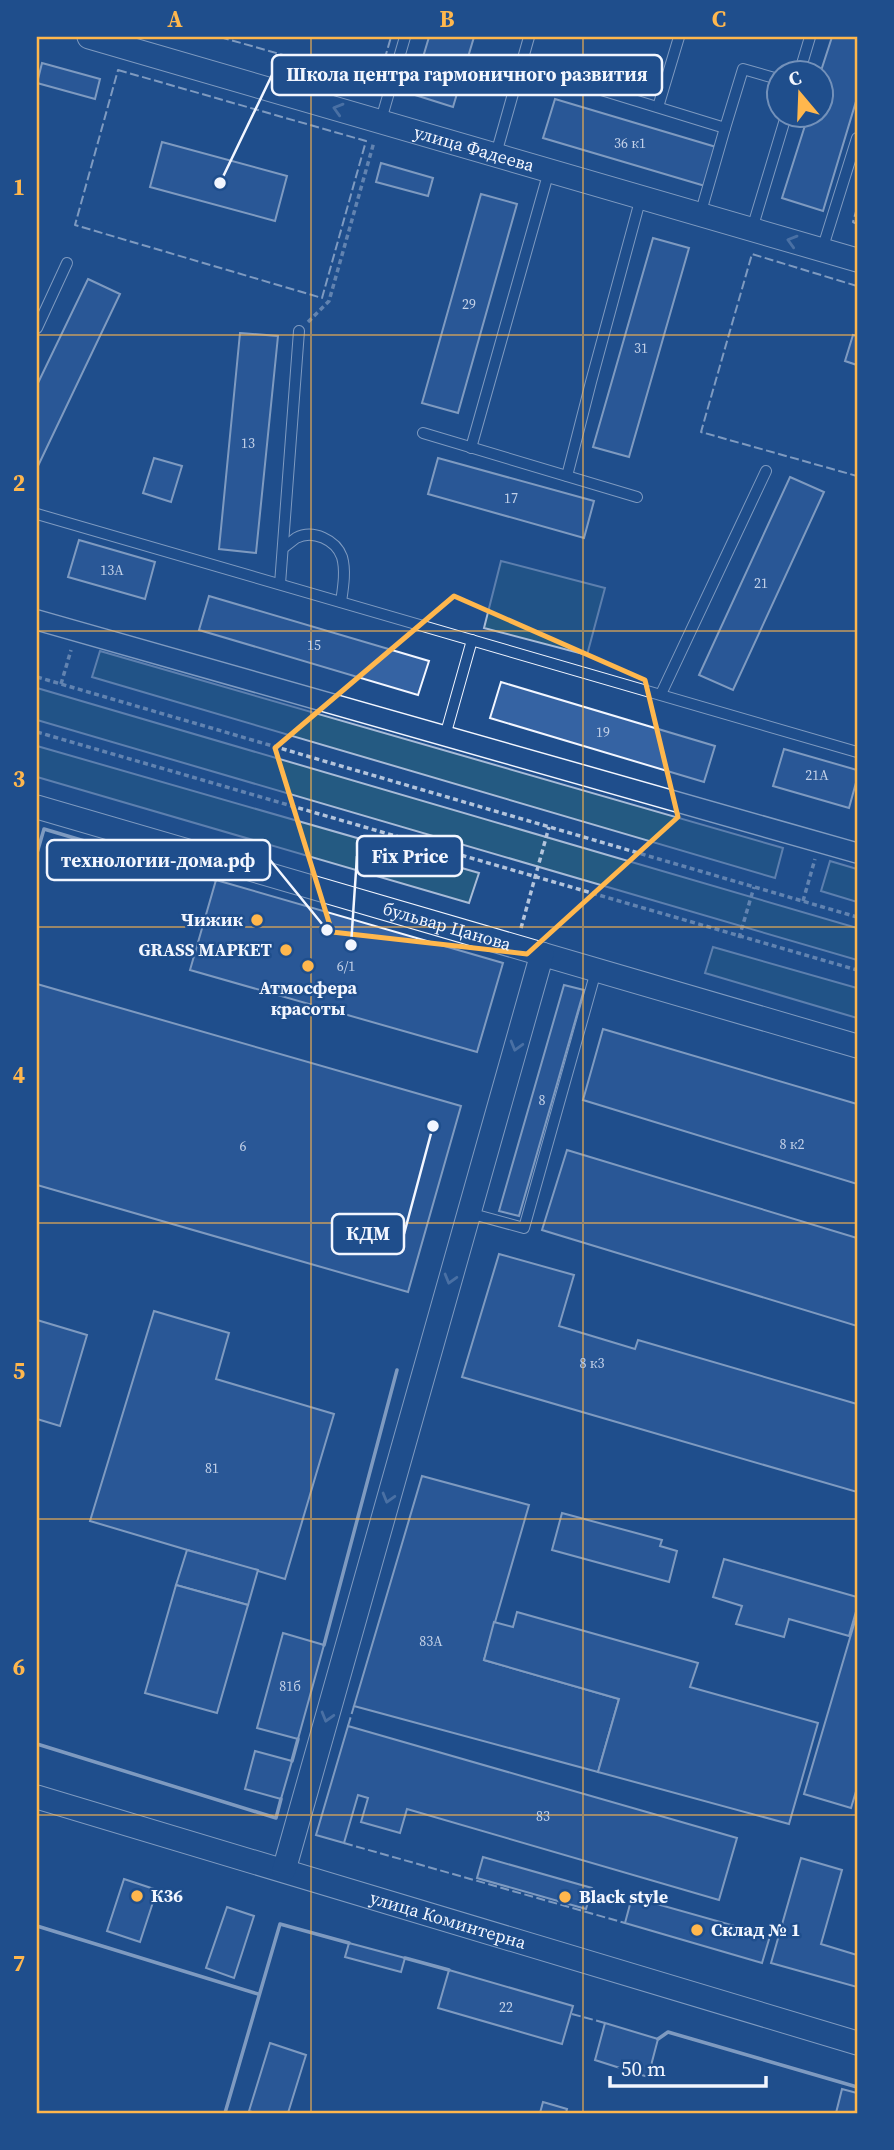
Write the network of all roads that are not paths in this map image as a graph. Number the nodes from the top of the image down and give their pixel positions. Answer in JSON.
{"nodes":[{"id":1,"x":89,"y":37,"type":"edge"},
{"id":2,"x":405,"y":37,"type":"edge"},
{"id":3,"x":528,"y":37,"type":"edge"},
{"id":4,"x":679,"y":37,"type":"edge"},
{"id":5,"x":810,"y":37,"type":"edge"},
{"id":6,"x":803,"y":60,"type":"edge"},
{"id":7,"x":520,"y":65,"type":"junction"},
{"id":8,"x":764,"y":75,"type":"edge"},
{"id":9,"x":658,"y":107,"type":"junction"},
{"id":10,"x":380,"y":121,"type":"junction"},
{"id":11,"x":725,"y":128,"type":"junction"},
{"id":12,"x":782,"y":130,"type":"edge"},
{"id":13,"x":857,"y":138,"type":"edge"},
{"id":14,"x":495,"y":155,"type":"junction"},
{"id":15,"x":549,"y":171,"type":"junction"},
{"id":16,"x":641,"y":197,"type":"junction"},
{"id":17,"x":700,"y":215,"type":"junction"},
{"id":18,"x":752,"y":229,"type":"junction"},
{"id":19,"x":822,"y":250,"type":"junction"},
{"id":20,"x":857,"y":260,"type":"edge"},
{"id":21,"x":67,"y":263,"type":"dead end"},
{"id":22,"x":40,"y":315,"type":"edge"},
{"id":23,"x":37,"y":328,"type":"edge"},
{"id":24,"x":299,"y":331,"type":"road end"},
{"id":25,"x":423,"y":433,"type":"dead end"},
{"id":26,"x":471,"y":448,"type":"junction"},
{"id":27,"x":766,"y":471,"type":"dead end"},
{"id":28,"x":568,"y":476,"type":"junction"},
{"id":29,"x":637,"y":497,"type":"dead end"},
{"id":30,"x":37,"y":514,"type":"edge"},
{"id":31,"x":283,"y":548,"type":"junction"},
{"id":32,"x":280,"y":584,"type":"junction"},
{"id":33,"x":341,"y":602,"type":"junction"},
{"id":34,"x":37,"y":620,"type":"edge"},
{"id":35,"x":472,"y":640,"type":"junction"},
{"id":36,"x":661,"y":694,"type":"junction"},
{"id":37,"x":445,"y":736,"type":"junction"},
{"id":38,"x":857,"y":752,"type":"edge"},
{"id":39,"x":37,"y":807,"type":"edge"},
{"id":40,"x":857,"y":853,"type":"edge"},
{"id":41,"x":542,"y":954,"type":"junction"},
{"id":42,"x":596,"y":970,"type":"junction"},
{"id":43,"x":857,"y":1046,"type":"edge"},
{"id":44,"x":468,"y":1213,"type":"junction"},
{"id":45,"x":37,"y":1797,"type":"edge"},
{"id":46,"x":284,"y":1870,"type":"junction"},
{"id":47,"x":857,"y":2043,"type":"edge"}],
"edges":[{"from":10,"to":1,"type":"street","name":"улица Фадеева","one_way":true},
{"from":2,"to":10,"type":"lane"},
{"from":3,"to":7,"type":"lane"},
{"from":4,"to":9,"type":"lane"},
{"from":5,"to":6,"type":"lane"},
{"from":7,"to":9,"type":"lane"},
{"from":7,"to":14,"type":"lane"},
{"from":8,"to":11,"type":"lane"},
{"from":9,"to":11,"type":"lane"},
{"from":10,"to":14,"type":"street","name":"улица Фадеева"},
{"from":11,"to":17,"type":"lane"},
{"from":12,"to":18,"type":"lane"},
{"from":13,"to":19,"type":"lane"},
{"from":14,"to":15,"type":"street","name":"улица Фадеева"},
{"from":15,"to":16,"type":"street","name":"улица Фадеева"},
{"from":15,"to":26,"type":"lane"},
{"from":16,"to":17,"type":"street","name":"улица Фадеева"},
{"from":16,"to":28,"type":"lane"},
{"from":17,"to":18,"type":"street","name":"улица Фадеева"},
{"from":19,"to":18,"type":"street","name":"улица Фадеева","one_way":true},
{"from":19,"to":20,"type":"street","name":"улица Фадеева"},
{"from":21,"to":22,"type":"lane"},
{"from":22,"to":23,"type":"lane"},
{"from":24,"to":31,"type":"lane"},
{"from":25,"to":26,"type":"lane"},
{"from":26,"to":28,"type":"lane"},
{"from":27,"to":36,"type":"lane"},
{"from":28,"to":29,"type":"lane"},
{"from":30,"to":32,"type":"lane"},
{"from":31,"to":32,"type":"lane"},
{"from":31,"to":33,"type":"lane"},
{"from":32,"to":33,"type":"lane"},
{"from":33,"to":35,"type":"lane"},
{"from":34,"to":37,"type":"street"},
{"from":35,"to":36,"type":"lane"},
{"from":35,"to":37,"type":"lane"},
{"from":36,"to":38,"type":"lane"},
{"from":37,"to":40,"type":"street"},
{"from":39,"to":41,"type":"street","name":"бульвар Цанова"},
{"from":41,"to":42,"type":"street","name":"бульвар Цанова"},
{"from":41,"to":44,"type":"street","one_way":true},
{"from":42,"to":43,"type":"street","name":"бульвар Цанова"},
{"from":42,"to":44,"type":"lane"},
{"from":44,"to":46,"type":"street","one_way":true},
{"from":45,"to":46,"type":"street","name":"улица Коминтерна"},
{"from":46,"to":47,"type":"street","name":"улица Коминтерна"}]}
